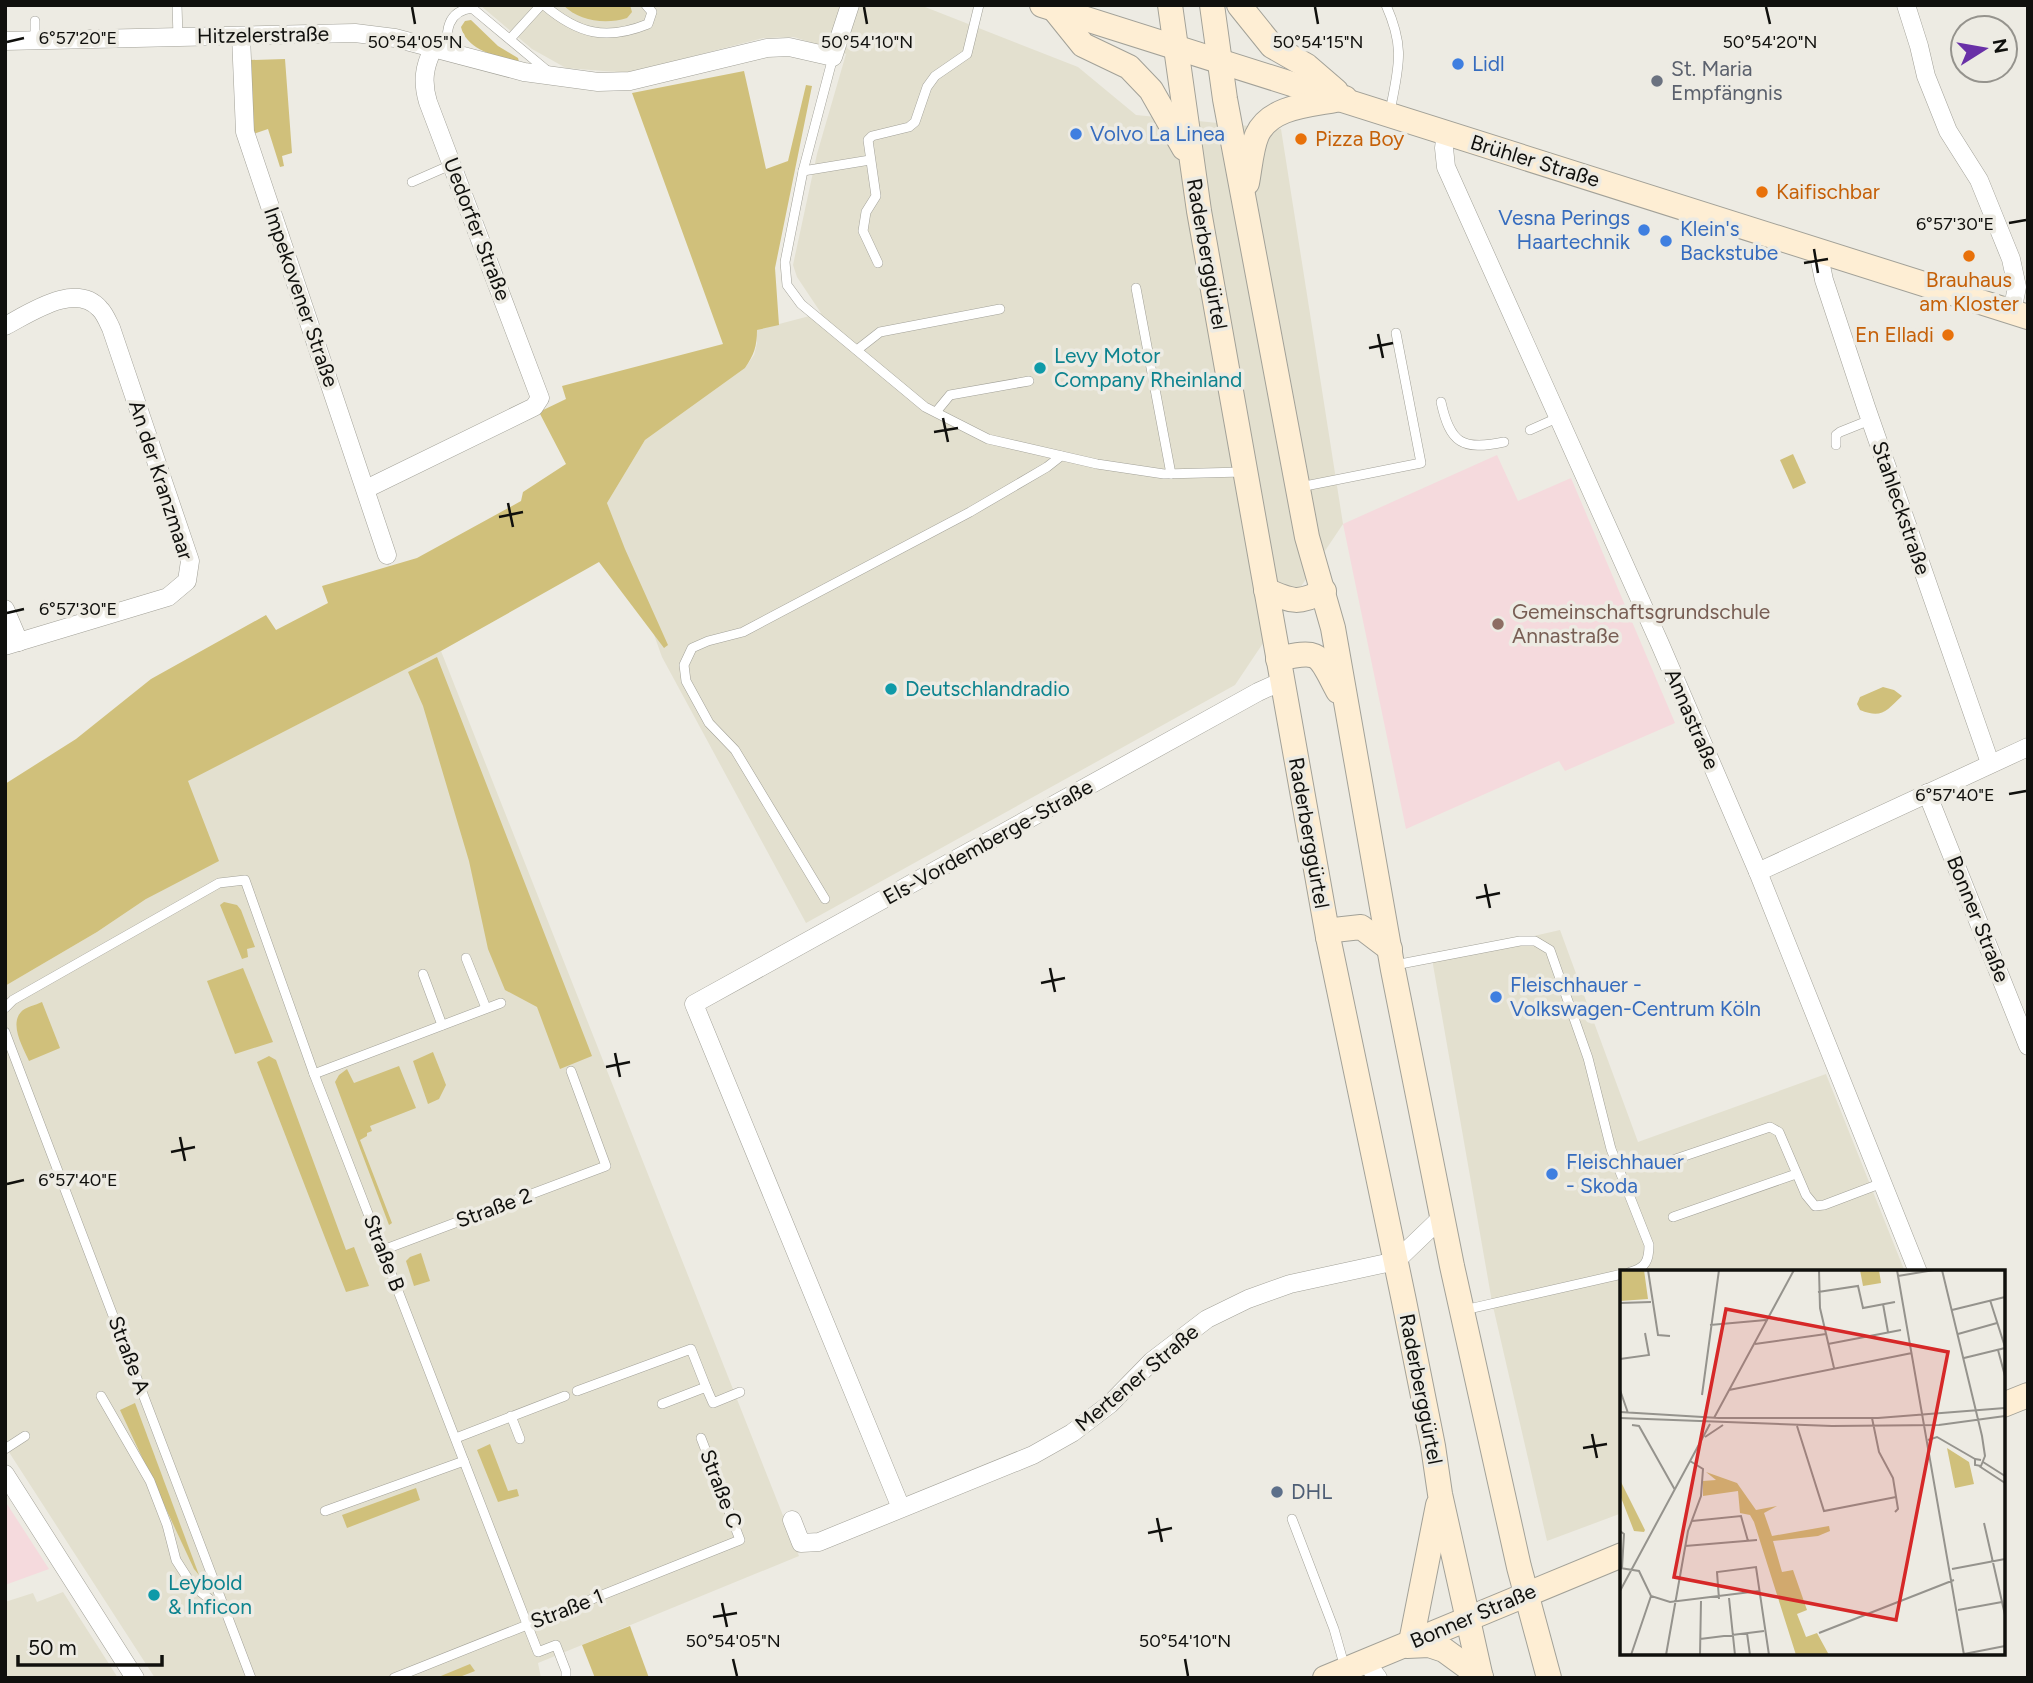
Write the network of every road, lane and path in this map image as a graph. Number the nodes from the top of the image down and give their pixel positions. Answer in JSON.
{"nodes":[{"id":1,"x":177,"y":5,"type":"edge"},
{"id":2,"x":542,"y":5,"type":"edge"},
{"id":3,"x":646,"y":5,"type":"edge"},
{"id":4,"x":850,"y":5,"type":"edge"},
{"id":5,"x":979,"y":5,"type":"edge"},
{"id":6,"x":1170,"y":5,"type":"edge"},
{"id":7,"x":1212,"y":5,"type":"edge"},
{"id":8,"x":1238,"y":5,"type":"edge"},
{"id":9,"x":1387,"y":5,"type":"edge"},
{"id":10,"x":1906,"y":5,"type":"edge"},
{"id":11,"x":1055,"y":6,"type":"edge"},
{"id":12,"x":35,"y":21,"type":"dead end"},
{"id":13,"x":241,"y":36,"type":"junction"},
{"id":14,"x":178,"y":37,"type":"junction"},
{"id":15,"x":510,"y":39,"type":"junction"},
{"id":16,"x":5,"y":41,"type":"edge"},
{"id":17,"x":35,"y":41,"type":"junction"},
{"id":18,"x":1174,"y":45,"type":"junction"},
{"id":19,"x":440,"y":50,"type":"junction"},
{"id":20,"x":833,"y":57,"type":"junction"},
{"id":21,"x":1220,"y":61,"type":"junction"},
{"id":22,"x":554,"y":77,"type":"junction"},
{"id":23,"x":1345,"y":99,"type":"junction"},
{"id":24,"x":1390,"y":115,"type":"junction"},
{"id":25,"x":1446,"y":133,"type":"junction"},
{"id":26,"x":870,"y":160,"type":"junction"},
{"id":27,"x":1191,"y":161,"type":"junction"},
{"id":28,"x":453,"y":164,"type":"junction"},
{"id":29,"x":803,"y":171,"type":"junction"},
{"id":30,"x":412,"y":181,"type":"dead end"},
{"id":31,"x":1244,"y":198,"type":"junction"},
{"id":32,"x":1821,"y":250,"type":"junction"},
{"id":33,"x":878,"y":263,"type":"dead end"},
{"id":34,"x":1136,"y":288,"type":"dead end"},
{"id":35,"x":1000,"y":309,"type":"dead end"},
{"id":36,"x":2020,"y":314,"type":"edge"},
{"id":37,"x":5,"y":326,"type":"edge"},
{"id":38,"x":1396,"y":333,"type":"dead end"},
{"id":39,"x":857,"y":350,"type":"junction"},
{"id":40,"x":1029,"y":381,"type":"dead end"},
{"id":41,"x":1441,"y":402,"type":"dead end"},
{"id":42,"x":936,"y":412,"type":"junction"},
{"id":43,"x":1557,"y":418,"type":"junction"},
{"id":44,"x":1870,"y":420,"type":"junction"},
{"id":45,"x":1530,"y":430,"type":"dead end"},
{"id":46,"x":1504,"y":442,"type":"dead end"},
{"id":47,"x":1836,"y":445,"type":"dead end"},
{"id":48,"x":1061,"y":456,"type":"junction"},
{"id":49,"x":1245,"y":472,"type":"junction"},
{"id":50,"x":1171,"y":474,"type":"junction"},
{"id":51,"x":1298,"y":487,"type":"junction"},
{"id":52,"x":366,"y":489,"type":"junction"},
{"id":53,"x":387,"y":555,"type":"dead end"},
{"id":54,"x":1266,"y":590,"type":"junction"},
{"id":55,"x":1324,"y":591,"type":"junction"},
{"id":56,"x":5,"y":609,"type":"edge"},
{"id":57,"x":12,"y":644,"type":"edge"},
{"id":58,"x":1280,"y":670,"type":"junction"},
{"id":59,"x":1347,"y":708,"type":"junction"},
{"id":60,"x":2028,"y":747,"type":"edge"},
{"id":61,"x":1990,"y":763,"type":"junction"},
{"id":62,"x":1927,"y":793,"type":"junction"},
{"id":63,"x":1758,"y":872,"type":"junction"},
{"id":64,"x":825,"y":899,"type":"dead end"},
{"id":65,"x":1328,"y":937,"type":"junction"},
{"id":66,"x":1391,"y":957,"type":"junction"},
{"id":67,"x":466,"y":958,"type":"dead end"},
{"id":68,"x":423,"y":974,"type":"dead end"},
{"id":69,"x":501,"y":1003,"type":"dead end"},
{"id":70,"x":5,"y":1008,"type":"edge"},
{"id":71,"x":486,"y":1009,"type":"junction"},
{"id":72,"x":442,"y":1025,"type":"junction"},
{"id":73,"x":5,"y":1032,"type":"edge"},
{"id":74,"x":2028,"y":1046,"type":"edge"},
{"id":75,"x":9,"y":1051,"type":"edge"},
{"id":76,"x":570,"y":1071,"type":"dead end"},
{"id":77,"x":314,"y":1074,"type":"junction"},
{"id":78,"x":1655,"y":1166,"type":"dead end"},
{"id":79,"x":1796,"y":1174,"type":"junction"},
{"id":80,"x":1882,"y":1183,"type":"junction"},
{"id":81,"x":1443,"y":1216,"type":"junction"},
{"id":82,"x":1673,"y":1217,"type":"dead end"},
{"id":83,"x":383,"y":1250,"type":"junction"},
{"id":84,"x":1396,"y":1261,"type":"junction"},
{"id":85,"x":1639,"y":1270,"type":"edge"},
{"id":86,"x":1917,"y":1270,"type":"edge"},
{"id":87,"x":1620,"y":1274,"type":"edge"},
{"id":88,"x":1462,"y":1310,"type":"junction"},
{"id":89,"x":706,"y":1387,"type":"junction"},
{"id":90,"x":577,"y":1391,"type":"dead end"},
{"id":91,"x":740,"y":1392,"type":"dead end"},
{"id":92,"x":2028,"y":1395,"type":"edge"},
{"id":93,"x":101,"y":1396,"type":"dead end"},
{"id":94,"x":565,"y":1396,"type":"dead end"},
{"id":95,"x":662,"y":1404,"type":"dead end"},
{"id":96,"x":2005,"y":1404,"type":"edge"},
{"id":97,"x":511,"y":1416,"type":"junction"},
{"id":98,"x":25,"y":1436,"type":"dead end"},
{"id":99,"x":456,"y":1437,"type":"junction"},
{"id":100,"x":701,"y":1438,"type":"dead end"},
{"id":101,"x":520,"y":1439,"type":"dead end"},
{"id":102,"x":5,"y":1449,"type":"edge"},
{"id":103,"x":464,"y":1461,"type":"junction"},
{"id":104,"x":5,"y":1474,"type":"edge"},
{"id":105,"x":1440,"y":1494,"type":"junction"},
{"id":106,"x":901,"y":1508,"type":"junction"},
{"id":107,"x":325,"y":1511,"type":"dead end"},
{"id":108,"x":1292,"y":1519,"type":"dead end"},
{"id":109,"x":792,"y":1520,"type":"dead end"},
{"id":110,"x":740,"y":1540,"type":"joint"},
{"id":111,"x":1620,"y":1556,"type":"edge"},
{"id":112,"x":1527,"y":1593,"type":"junction"},
{"id":113,"x":229,"y":1614,"type":"junction"},
{"id":114,"x":1468,"y":1618,"type":"junction"},
{"id":115,"x":527,"y":1624,"type":"junction"},
{"id":116,"x":1405,"y":1644,"type":"junction"},
{"id":117,"x":1354,"y":1672,"type":"edge"},
{"id":118,"x":135,"y":1678,"type":"edge"},
{"id":119,"x":251,"y":1678,"type":"edge"},
{"id":120,"x":394,"y":1678,"type":"edge"},
{"id":121,"x":566,"y":1678,"type":"edge"},
{"id":122,"x":1481,"y":1678,"type":"edge"},
{"id":123,"x":1549,"y":1678,"type":"edge"}],
"edges":[{"from":1,"to":14,"type":"lane"},
{"from":2,"to":3,"type":"lane"},
{"from":2,"to":15,"type":"lane"},
{"from":4,"to":20,"type":"street"},
{"from":5,"to":26,"type":"lane"},
{"from":6,"to":18,"type":"main road","name":"Raderberggürtel"},
{"from":7,"to":21,"type":"main road"},
{"from":8,"to":23,"type":"main road"},
{"from":9,"to":24,"type":"lane"},
{"from":10,"to":36,"type":"street"},
{"from":11,"to":18,"type":"main road","name":"Brühler Straße"},
{"from":11,"to":27,"type":"main road"},
{"from":12,"to":17,"type":"lane"},
{"from":13,"to":14,"type":"street","name":"Hitzelerstraße"},
{"from":13,"to":19,"type":"street","name":"Hitzelerstraße"},
{"from":13,"to":52,"type":"street","name":"Impekovener Straße"},
{"from":14,"to":17,"type":"street","name":"Hitzelerstraße"},
{"from":15,"to":19,"type":"lane"},
{"from":15,"to":22,"type":"lane"},
{"from":16,"to":17,"type":"street","name":"Hitzelerstraße"},
{"from":18,"to":21,"type":"main road","name":"Brühler Straße"},
{"from":18,"to":27,"type":"main road","name":"Raderberggürtel"},
{"from":19,"to":22,"type":"street","name":"Hitzelerstraße"},
{"from":19,"to":28,"type":"street","name":"Uedorfer Straße"},
{"from":20,"to":22,"type":"street","name":"Hitzelerstraße"},
{"from":20,"to":29,"type":"lane"},
{"from":21,"to":23,"type":"main road","name":"Brühler Straße"},
{"from":21,"to":31,"type":"main road"},
{"from":23,"to":24,"type":"main road","name":"Brühler Straße"},
{"from":23,"to":31,"type":"main road"},
{"from":24,"to":25,"type":"main road","name":"Brühler Straße"},
{"from":25,"to":32,"type":"main road","name":"Brühler Straße"},
{"from":25,"to":43,"type":"street","name":"Annastraße"},
{"from":26,"to":29,"type":"lane"},
{"from":26,"to":33,"type":"lane"},
{"from":27,"to":49,"type":"main road","name":"Raderberggürtel"},
{"from":28,"to":30,"type":"lane"},
{"from":28,"to":52,"type":"street","name":"Uedorfer Straße"},
{"from":29,"to":39,"type":"lane"},
{"from":31,"to":51,"type":"main road"},
{"from":32,"to":36,"type":"main road","name":"Brühler Straße"},
{"from":32,"to":44,"type":"street","name":"Stahleckstraße"},
{"from":34,"to":50,"type":"lane"},
{"from":35,"to":39,"type":"lane"},
{"from":37,"to":57,"type":"street","name":"An der Kranzmaar"},
{"from":38,"to":51,"type":"lane"},
{"from":39,"to":42,"type":"lane"},
{"from":40,"to":42,"type":"lane"},
{"from":41,"to":46,"type":"lane"},
{"from":42,"to":48,"type":"lane"},
{"from":43,"to":45,"type":"lane"},
{"from":43,"to":63,"type":"street","name":"Annastraße"},
{"from":44,"to":47,"type":"lane"},
{"from":44,"to":61,"type":"street","name":"Stahleckstraße"},
{"from":48,"to":50,"type":"lane"},
{"from":48,"to":64,"type":"lane"},
{"from":49,"to":50,"type":"lane"},
{"from":49,"to":54,"type":"main road","name":"Raderberggürtel"},
{"from":51,"to":55,"type":"main road"},
{"from":52,"to":53,"type":"street","name":"Impekovener Straße"},
{"from":54,"to":55,"type":"main road"},
{"from":54,"to":58,"type":"main road","name":"Raderberggürtel"},
{"from":55,"to":59,"type":"main road"},
{"from":56,"to":57,"type":"street"},
{"from":58,"to":59,"type":"main road"},
{"from":58,"to":65,"type":"main road","name":"Raderberggürtel"},
{"from":58,"to":106,"type":"street","name":"Els-Vordemberge-Straße"},
{"from":59,"to":66,"type":"main road"},
{"from":60,"to":61,"type":"street"},
{"from":61,"to":62,"type":"street"},
{"from":62,"to":63,"type":"street"},
{"from":62,"to":74,"type":"street","name":"Bonner Straße"},
{"from":63,"to":80,"type":"street","name":"Annastraße"},
{"from":65,"to":66,"type":"main road"},
{"from":65,"to":84,"type":"main road","name":"Raderberggürtel"},
{"from":66,"to":81,"type":"main road"},
{"from":66,"to":85,"type":"lane"},
{"from":67,"to":71,"type":"lane"},
{"from":68,"to":72,"type":"lane"},
{"from":69,"to":71,"type":"lane"},
{"from":70,"to":77,"type":"lane","name":"Straße B"},
{"from":71,"to":72,"type":"lane"},
{"from":72,"to":77,"type":"lane"},
{"from":73,"to":75,"type":"lane","name":"Straße A"},
{"from":75,"to":113,"type":"lane","name":"Straße A"},
{"from":76,"to":83,"type":"lane","name":"Straße 2"},
{"from":77,"to":83,"type":"lane","name":"Straße B"},
{"from":78,"to":79,"type":"lane"},
{"from":79,"to":80,"type":"lane"},
{"from":79,"to":82,"type":"lane"},
{"from":80,"to":86,"type":"street","name":"Annastraße"},
{"from":81,"to":84,"type":"street"},
{"from":81,"to":88,"type":"main road"},
{"from":83,"to":99,"type":"lane","name":"Straße B"},
{"from":84,"to":105,"type":"main road","name":"Raderberggürtel"},
{"from":84,"to":106,"type":"street","name":"Mertener Straße"},
{"from":87,"to":88,"type":"lane"},
{"from":88,"to":112,"type":"main road"},
{"from":89,"to":90,"type":"lane"},
{"from":89,"to":91,"type":"lane"},
{"from":89,"to":95,"type":"lane"},
{"from":92,"to":96,"type":"main road"},
{"from":93,"to":113,"type":"lane"},
{"from":94,"to":97,"type":"lane"},
{"from":97,"to":99,"type":"lane"},
{"from":97,"to":101,"type":"lane"},
{"from":98,"to":102,"type":"lane"},
{"from":99,"to":103,"type":"lane","name":"Straße B"},
{"from":100,"to":110,"type":"lane","name":"Straße C"},
{"from":103,"to":107,"type":"lane"},
{"from":103,"to":115,"type":"lane","name":"Straße B"},
{"from":104,"to":118,"type":"street"},
{"from":105,"to":114,"type":"main road","name":"Raderberggürtel"},
{"from":105,"to":116,"type":"main road"},
{"from":106,"to":109,"type":"street","name":"Mertener Straße"},
{"from":108,"to":117,"type":"lane"},
{"from":110,"to":115,"type":"lane","name":"Straße 1"},
{"from":111,"to":112,"type":"main road","name":"Bonner Straße"},
{"from":112,"to":114,"type":"main road","name":"Bonner Straße"},
{"from":112,"to":123,"type":"main road"},
{"from":113,"to":119,"type":"lane","name":"Straße A"},
{"from":114,"to":116,"type":"main road","name":"Bonner Straße"},
{"from":114,"to":122,"type":"main road","name":"Raderberggürtel"},
{"from":115,"to":120,"type":"lane","name":"Straße 1"},
{"from":115,"to":121,"type":"lane","name":"Straße B"},
{"from":116,"to":117,"type":"main road","name":"Bonner Straße"},
{"from":116,"to":122,"type":"main road"}]}
